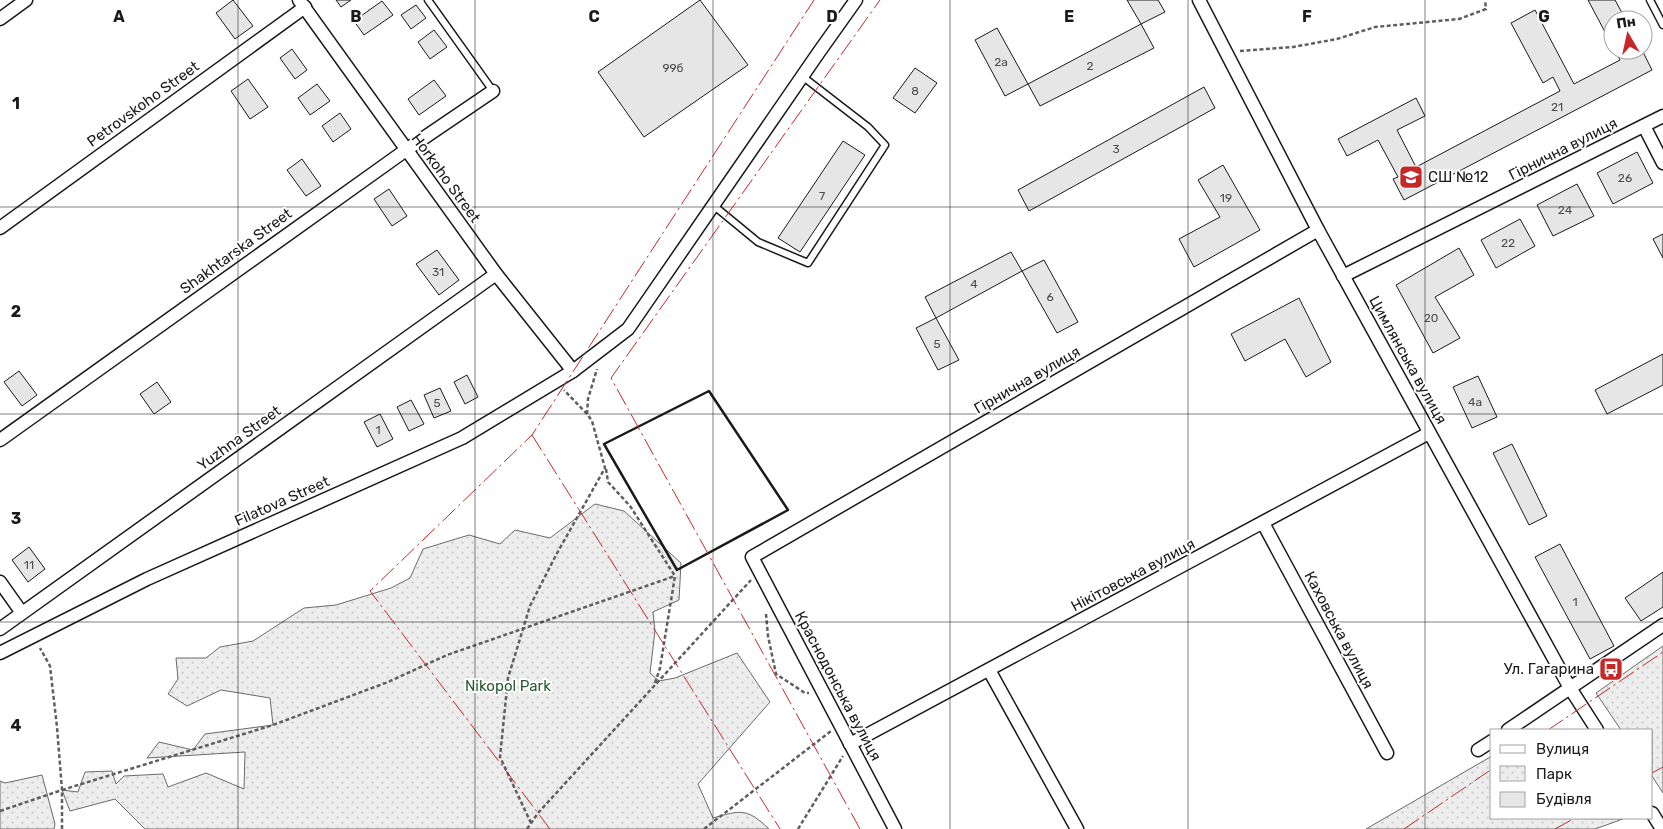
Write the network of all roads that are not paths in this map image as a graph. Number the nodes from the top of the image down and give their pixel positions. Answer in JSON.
{"nodes":[{"id":1,"x":26,"y":0,"type":"edge"},
{"id":2,"x":428,"y":0,"type":"edge"},
{"id":3,"x":856,"y":0,"type":"edge"},
{"id":4,"x":1199,"y":0,"type":"edge"},
{"id":5,"x":1650,"y":0,"type":"edge"},
{"id":6,"x":302,"y":4,"type":"edge"},
{"id":7,"x":0,"y":19,"type":"edge"},
{"id":8,"x":1663,"y":25,"type":"edge"},
{"id":9,"x":802,"y":76,"type":"junction"},
{"id":10,"x":493,"y":91,"type":"joint"},
{"id":11,"x":1663,"y":116,"type":"edge"},
{"id":12,"x":1644,"y":126,"type":"junction"},
{"id":13,"x":406,"y":150,"type":"junction"},
{"id":14,"x":1663,"y":163,"type":"edge"},
{"id":15,"x":713,"y":205,"type":"junction"},
{"id":16,"x":0,"y":228,"type":"edge"},
{"id":17,"x":1318,"y":230,"type":"junction"},
{"id":18,"x":496,"y":274,"type":"junction"},
{"id":19,"x":1343,"y":276,"type":"junction"},
{"id":20,"x":573,"y":371,"type":"junction"},
{"id":21,"x":1430,"y":433,"type":"junction"},
{"id":22,"x":0,"y":440,"type":"edge"},
{"id":23,"x":1263,"y":524,"type":"junction"},
{"id":24,"x":752,"y":557,"type":"joint"},
{"id":25,"x":0,"y":582,"type":"edge"},
{"id":26,"x":22,"y":613,"type":"junction"},
{"id":27,"x":1663,"y":624,"type":"edge"},
{"id":28,"x":0,"y":629,"type":"edge"},
{"id":29,"x":0,"y":653,"type":"edge"},
{"id":30,"x":989,"y":670,"type":"junction"},
{"id":31,"x":1570,"y":688,"type":"junction"},
{"id":32,"x":1509,"y":729,"type":"edge"},
{"id":33,"x":1597,"y":729,"type":"edge"},
{"id":34,"x":1490,"y":742,"type":"edge"},
{"id":35,"x":850,"y":744,"type":"junction"},
{"id":36,"x":1478,"y":750,"type":"dead end"},
{"id":37,"x":1386,"y":753,"type":"dead end"},
{"id":38,"x":1653,"y":815,"type":"edge"},
{"id":39,"x":894,"y":829,"type":"edge"},
{"id":40,"x":1077,"y":829,"type":"edge"},
{"id":41,"x":1662,"y":829,"type":"edge"}],
"edges":[{"from":1,"to":7,"type":"street"},
{"from":2,"to":10,"type":"lane"},
{"from":3,"to":9,"type":"street","name":"Filatova Street"},
{"from":4,"to":17,"type":"street","name":"Цимлянська вулиця"},
{"from":5,"to":8,"type":"lane"},
{"from":6,"to":13,"type":"street","name":"Horkoho Street"},
{"from":6,"to":16,"type":"street","name":"Petrovskoho Street"},
{"from":9,"to":15,"type":"street","name":"Filatova Street"},
{"from":9,"to":15,"type":"lane"},
{"from":10,"to":13,"type":"street","name":"Shakhtarska Street"},
{"from":11,"to":12,"type":"street","name":"Гірнична вулиця"},
{"from":12,"to":14,"type":"street"},
{"from":12,"to":19,"type":"street","name":"Гірнична вулиця"},
{"from":13,"to":18,"type":"street","name":"Horkoho Street"},
{"from":13,"to":22,"type":"street","name":"Shakhtarska Street"},
{"from":15,"to":20,"type":"street","name":"Filatova Street"},
{"from":17,"to":19,"type":"street","name":"Цимлянська вулиця"},
{"from":17,"to":24,"type":"street","name":"Гірнична вулиця"},
{"from":18,"to":20,"type":"street","name":"Horkoho Street"},
{"from":18,"to":26,"type":"street","name":"Yuzhna Street"},
{"from":19,"to":21,"type":"street","name":"Цимлянська вулиця"},
{"from":20,"to":29,"type":"street","name":"Filatova Street"},
{"from":21,"to":23,"type":"street","name":"Нікітовська вулиця"},
{"from":21,"to":31,"type":"street","name":"Цимлянська вулиця"},
{"from":23,"to":30,"type":"street","name":"Нікітовська вулиця"},
{"from":23,"to":37,"type":"street","name":"Каховська вулиця"},
{"from":24,"to":35,"type":"street","name":"Краснодонська вулиця"},
{"from":25,"to":26,"type":"street"},
{"from":26,"to":28,"type":"street","name":"Yuzhna Street"},
{"from":27,"to":31,"type":"street"},
{"from":30,"to":35,"type":"street","name":"Нікітовська вулиця"},
{"from":30,"to":40,"type":"street"},
{"from":31,"to":32,"type":"street"},
{"from":31,"to":33,"type":"street","name":"Цимлянська вулиця"},
{"from":34,"to":36,"type":"street"},
{"from":35,"to":39,"type":"street","name":"Краснодонська вулиця"},
{"from":38,"to":41,"type":"street"}]}
